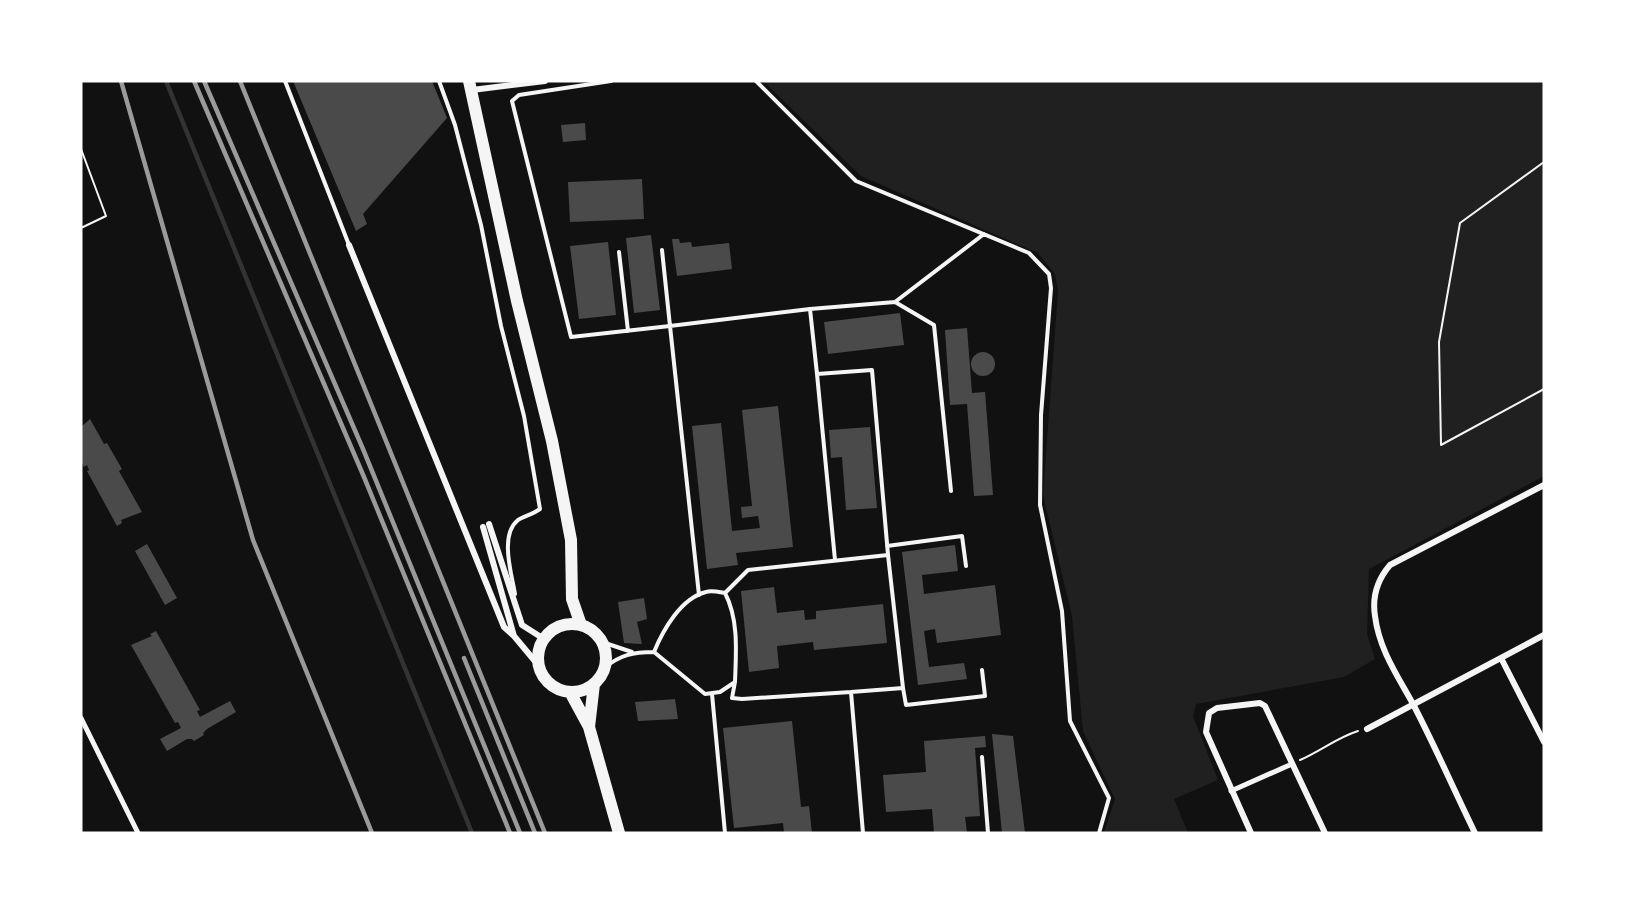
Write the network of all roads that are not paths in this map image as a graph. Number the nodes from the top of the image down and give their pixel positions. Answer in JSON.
{"nodes":[{"id":1,"x":285,"y":81,"type":"edge"},
{"id":2,"x":439,"y":81,"type":"edge"},
{"id":3,"x":545,"y":81,"type":"edge"},
{"id":4,"x":611,"y":81,"type":"edge"},
{"id":5,"x":756,"y":81,"type":"edge"},
{"id":6,"x":471,"y":86,"type":"edge"},
{"id":7,"x":984,"y":234,"type":"junction"},
{"id":8,"x":349,"y":245,"type":"joint"},
{"id":9,"x":662,"y":250,"type":"dead end"},
{"id":10,"x":619,"y":252,"type":"dead end"},
{"id":11,"x":895,"y":302,"type":"junction"},
{"id":12,"x":810,"y":309,"type":"junction"},
{"id":13,"x":670,"y":326,"type":"junction"},
{"id":14,"x":628,"y":331,"type":"junction"},
{"id":15,"x":817,"y":375,"type":"junction"},
{"id":16,"x":1544,"y":485,"type":"edge"},
{"id":17,"x":951,"y":491,"type":"dead end"},
{"id":18,"x":887,"y":546,"type":"junction"},
{"id":19,"x":888,"y":555,"type":"junction"},
{"id":20,"x":835,"y":560,"type":"junction"},
{"id":21,"x":966,"y":566,"type":"dead end"},
{"id":22,"x":725,"y":593,"type":"junction"},
{"id":23,"x":699,"y":595,"type":"junction"},
{"id":24,"x":572,"y":599,"type":"junction"},
{"id":25,"x":517,"y":613,"type":"junction"},
{"id":26,"x":561,"y":625,"type":"junction"},
{"id":27,"x":580,"y":625,"type":"junction"},
{"id":28,"x":595,"y":633,"type":"junction"},
{"id":29,"x":1544,"y":635,"type":"edge"},
{"id":30,"x":514,"y":636,"type":"junction"},
{"id":31,"x":544,"y":639,"type":"junction"},
{"id":32,"x":633,"y":652,"type":"junction"},
{"id":33,"x":654,"y":652,"type":"junction"},
{"id":34,"x":1501,"y":657,"type":"junction"},
{"id":35,"x":539,"y":666,"type":"junction"},
{"id":36,"x":604,"y":668,"type":"junction"},
{"id":37,"x":982,"y":670,"type":"dead end"},
{"id":38,"x":735,"y":682,"type":"junction"},
{"id":39,"x":594,"y":684,"type":"junction"},
{"id":40,"x":903,"y":688,"type":"junction"},
{"id":41,"x":570,"y":692,"type":"junction"},
{"id":42,"x":851,"y":692,"type":"junction"},
{"id":43,"x":711,"y":694,"type":"junction"},
{"id":44,"x":1412,"y":704,"type":"junction"},
{"id":45,"x":81,"y":718,"type":"edge"},
{"id":46,"x":589,"y":727,"type":"junction"},
{"id":47,"x":1367,"y":729,"type":"road end"},
{"id":48,"x":1544,"y":742,"type":"edge"},
{"id":49,"x":982,"y":757,"type":"dead end"},
{"id":50,"x":1292,"y":764,"type":"junction"},
{"id":51,"x":1231,"y":791,"type":"junction"},
{"id":52,"x":138,"y":833,"type":"edge"},
{"id":53,"x":619,"y":833,"type":"edge"},
{"id":54,"x":725,"y":833,"type":"edge"},
{"id":55,"x":863,"y":833,"type":"edge"},
{"id":56,"x":988,"y":833,"type":"edge"},
{"id":57,"x":1099,"y":833,"type":"edge"},
{"id":58,"x":1251,"y":833,"type":"edge"},
{"id":59,"x":1325,"y":833,"type":"edge"},
{"id":60,"x":1475,"y":833,"type":"edge"}],
"edges":[{"from":1,"to":8,"type":"lane"},
{"from":2,"to":25,"type":"lane"},
{"from":3,"to":6,"type":"street"},
{"from":4,"to":14,"type":"lane"},
{"from":5,"to":7,"type":"lane"},
{"from":6,"to":24,"type":"main road"},
{"from":7,"to":11,"type":"lane"},
{"from":7,"to":57,"type":"lane"},
{"from":8,"to":30,"type":"street"},
{"from":9,"to":13,"type":"lane"},
{"from":10,"to":14,"type":"lane"},
{"from":11,"to":12,"type":"lane"},
{"from":11,"to":17,"type":"lane"},
{"from":12,"to":13,"type":"lane"},
{"from":12,"to":15,"type":"lane"},
{"from":13,"to":14,"type":"lane"},
{"from":13,"to":23,"type":"lane"},
{"from":15,"to":18,"type":"lane"},
{"from":15,"to":20,"type":"lane"},
{"from":16,"to":44,"type":"street"},
{"from":18,"to":19,"type":"lane"},
{"from":18,"to":21,"type":"lane"},
{"from":19,"to":20,"type":"lane"},
{"from":19,"to":40,"type":"lane"},
{"from":20,"to":22,"type":"lane"},
{"from":22,"to":23,"type":"lane"},
{"from":22,"to":38,"type":"lane"},
{"from":23,"to":33,"type":"lane"},
{"from":24,"to":26,"type":"main road"},
{"from":24,"to":27,"type":"main road"},
{"from":25,"to":30,"type":"street"},
{"from":25,"to":31,"type":"street"},
{"from":26,"to":27,"type":"main road"},
{"from":26,"to":31,"type":"main road"},
{"from":27,"to":28,"type":"main road"},
{"from":28,"to":32,"type":"lane"},
{"from":28,"to":36,"type":"main road"},
{"from":29,"to":34,"type":"street"},
{"from":30,"to":35,"type":"street"},
{"from":31,"to":35,"type":"main road"},
{"from":32,"to":33,"type":"lane"},
{"from":32,"to":36,"type":"lane"},
{"from":33,"to":43,"type":"lane"},
{"from":34,"to":44,"type":"street"},
{"from":34,"to":48,"type":"street"},
{"from":35,"to":41,"type":"main road"},
{"from":36,"to":39,"type":"main road"},
{"from":37,"to":40,"type":"lane"},
{"from":38,"to":42,"type":"lane"},
{"from":38,"to":43,"type":"lane"},
{"from":39,"to":41,"type":"main road"},
{"from":39,"to":46,"type":"main road"},
{"from":40,"to":42,"type":"lane"},
{"from":41,"to":46,"type":"main road"},
{"from":42,"to":55,"type":"lane"},
{"from":43,"to":54,"type":"lane"},
{"from":44,"to":47,"type":"street"},
{"from":44,"to":60,"type":"street"},
{"from":45,"to":52,"type":"street"},
{"from":46,"to":53,"type":"main road"},
{"from":49,"to":56,"type":"lane"},
{"from":50,"to":51,"type":"street"},
{"from":50,"to":51,"type":"street"},
{"from":50,"to":59,"type":"street"},
{"from":51,"to":58,"type":"street"}]}
